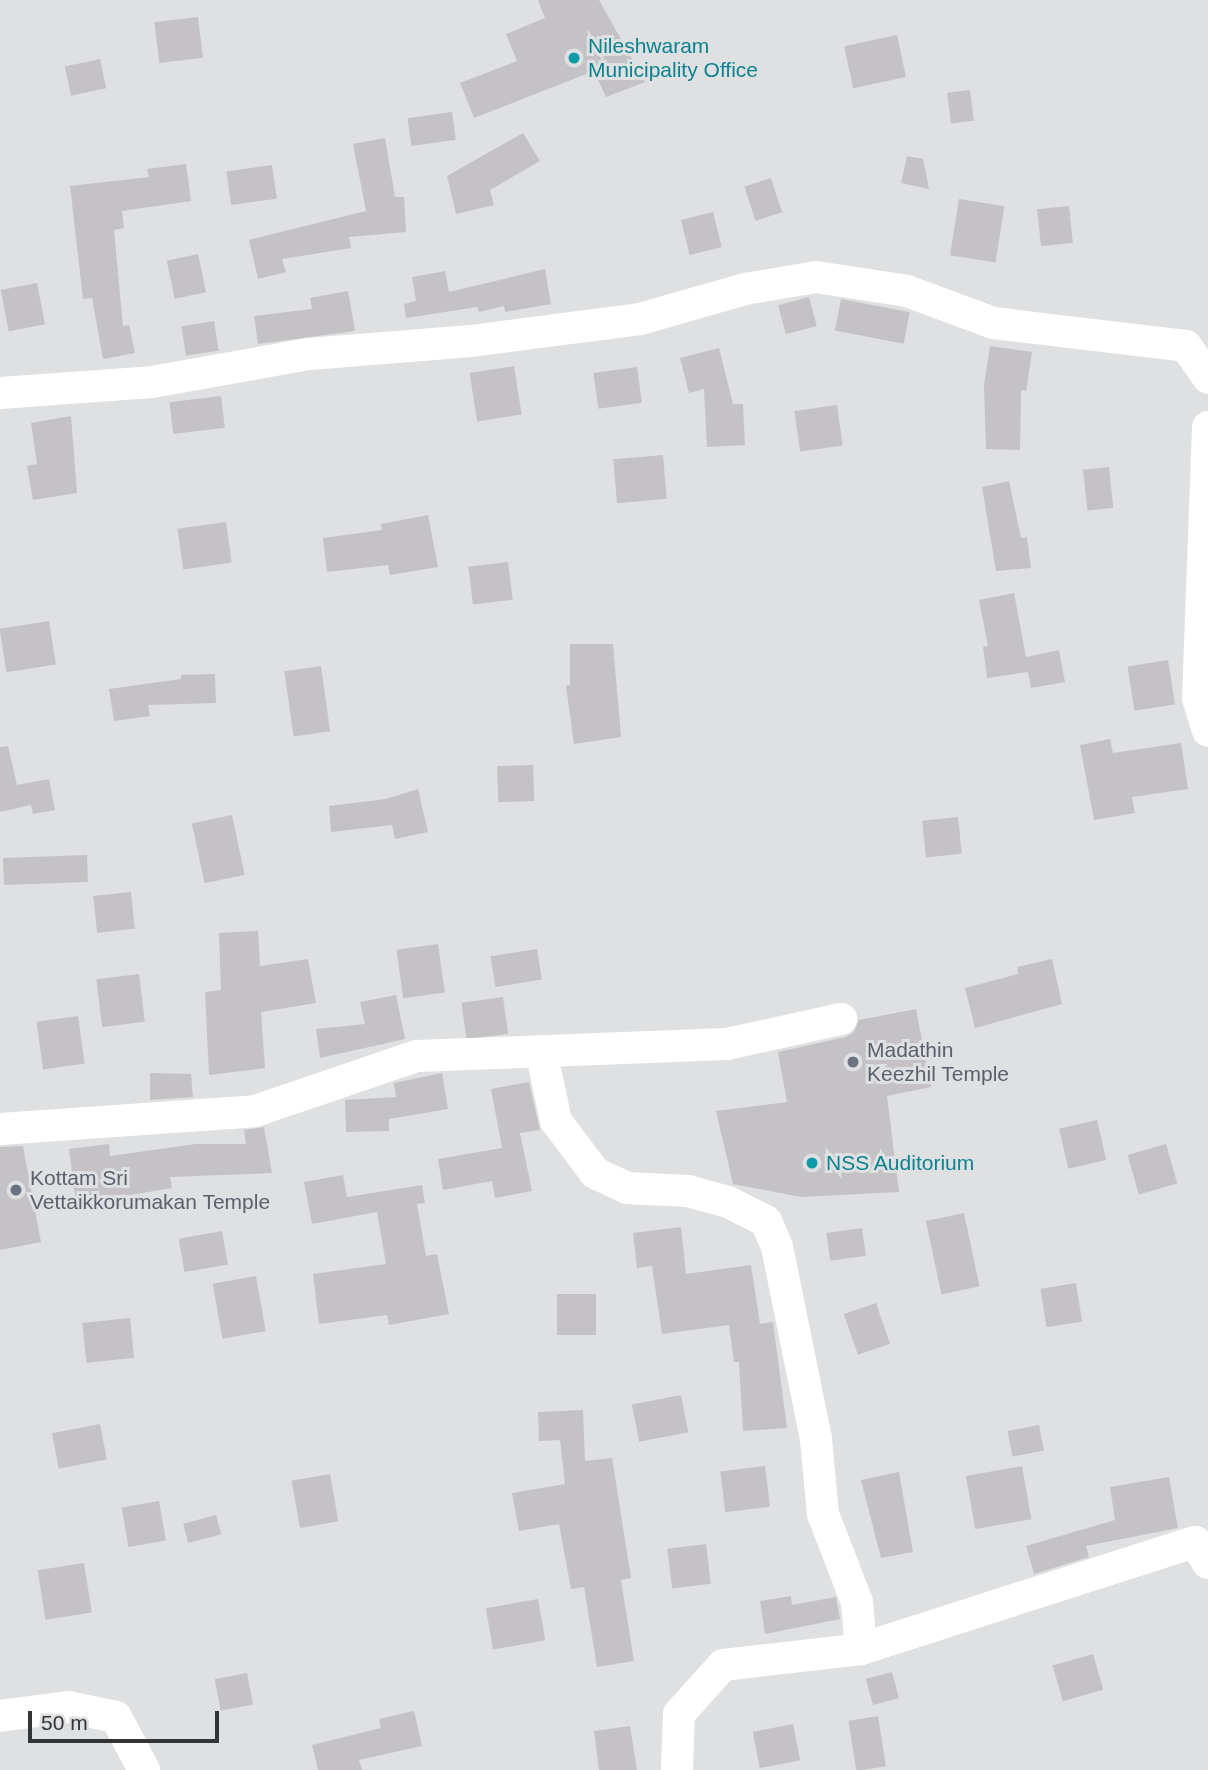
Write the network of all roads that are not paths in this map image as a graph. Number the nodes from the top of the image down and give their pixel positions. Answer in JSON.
{"nodes":[{"id":1,"x":1208,"y":378,"type":"edge"},
{"id":2,"x":0,"y":393,"type":"edge"},
{"id":3,"x":1208,"y":427,"type":"edge"},
{"id":4,"x":1208,"y":730,"type":"edge"},
{"id":5,"x":841,"y":1019,"type":"dead end"},
{"id":6,"x":541,"y":1051,"type":"junction"},
{"id":7,"x":0,"y":1129,"type":"edge"},
{"id":8,"x":1208,"y":1563,"type":"edge"},
{"id":9,"x":861,"y":1649,"type":"junction"},
{"id":10,"x":0,"y":1716,"type":"edge"},
{"id":11,"x":144,"y":1770,"type":"edge"},
{"id":12,"x":677,"y":1770,"type":"edge"}],
"edges":[{"from":1,"to":2,"type":"street"},
{"from":3,"to":4,"type":"street"},
{"from":5,"to":6,"type":"street"},
{"from":6,"to":7,"type":"street"},
{"from":6,"to":9,"type":"street"},
{"from":8,"to":9,"type":"street"},
{"from":9,"to":12,"type":"street"},
{"from":10,"to":11,"type":"street"}]}
